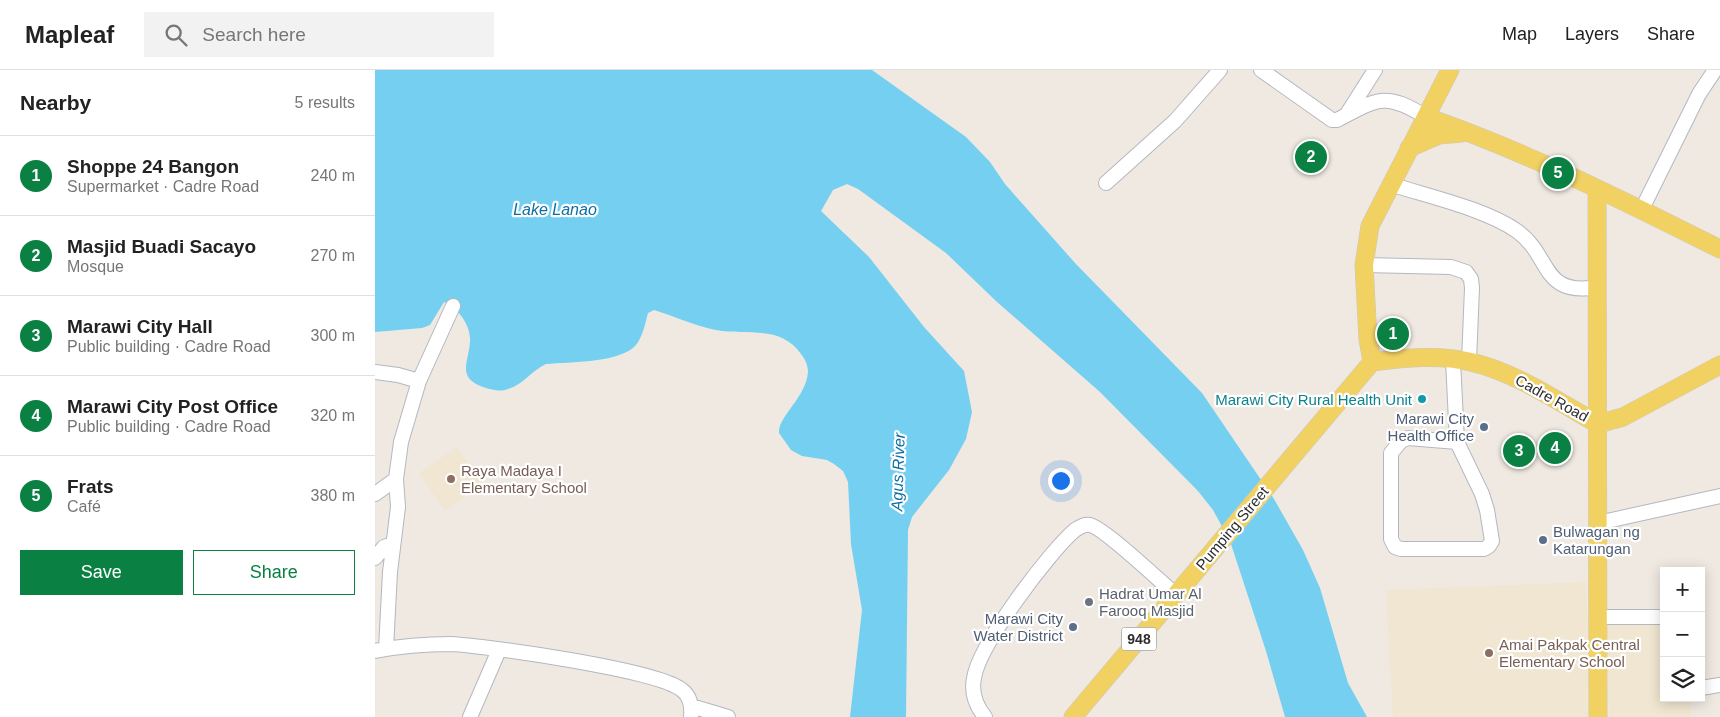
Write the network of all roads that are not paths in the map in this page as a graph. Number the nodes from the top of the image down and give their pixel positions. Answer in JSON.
{"nodes":[{"id":1,"x":1220,"y":70,"type":"edge"},
{"id":2,"x":1261,"y":70,"type":"edge"},
{"id":3,"x":1375,"y":70,"type":"edge"},
{"id":4,"x":1451,"y":70,"type":"edge"},
{"id":5,"x":1715,"y":70,"type":"edge"},
{"id":6,"x":1346,"y":116,"type":"junction"},
{"id":7,"x":1426,"y":117,"type":"junction"},
{"id":8,"x":1470,"y":132,"type":"junction"},
{"id":9,"x":1409,"y":148,"type":"junction"},
{"id":10,"x":1106,"y":183,"type":"dead end"},
{"id":11,"x":1390,"y":184,"type":"junction"},
{"id":12,"x":1597,"y":189,"type":"junction"},
{"id":13,"x":1641,"y":212,"type":"junction"},
{"id":14,"x":1720,"y":249,"type":"edge"},
{"id":15,"x":1365,"y":265,"type":"junction"},
{"id":16,"x":1598,"y":287,"type":"junction"},
{"id":17,"x":453,"y":306,"type":"dead end"},
{"id":18,"x":1461,"y":360,"type":"junction"},
{"id":19,"x":1372,"y":362,"type":"junction"},
{"id":20,"x":1720,"y":366,"type":"edge"},
{"id":21,"x":375,"y":372,"type":"edge"},
{"id":22,"x":419,"y":381,"type":"junction"},
{"id":23,"x":1598,"y":424,"type":"junction"},
{"id":24,"x":1457,"y":442,"type":"junction"},
{"id":25,"x":396,"y":479,"type":"junction"},
{"id":26,"x":375,"y":494,"type":"edge"},
{"id":27,"x":1720,"y":496,"type":"edge"},
{"id":28,"x":1598,"y":523,"type":"junction"},
{"id":29,"x":393,"y":544,"type":"junction"},
{"id":30,"x":375,"y":558,"type":"edge"},
{"id":31,"x":1176,"y":595,"type":"junction"},
{"id":32,"x":1597,"y":617,"type":"junction"},
{"id":33,"x":1660,"y":617,"type":"edge"},
{"id":34,"x":381,"y":650,"type":"edge"},
{"id":35,"x":499,"y":650,"type":"junction"},
{"id":36,"x":1720,"y":685,"type":"edge"},
{"id":37,"x":1705,"y":687,"type":"edge"},
{"id":38,"x":691,"y":707,"type":"edge"},
{"id":39,"x":470,"y":717,"type":"edge"},
{"id":40,"x":728,"y":717,"type":"edge"},
{"id":41,"x":985,"y":717,"type":"edge"},
{"id":42,"x":1073,"y":717,"type":"edge"},
{"id":43,"x":1598,"y":717,"type":"edge"}],
"edges":[{"from":1,"to":10,"type":"street"},
{"from":2,"to":6,"type":"street"},
{"from":3,"to":6,"type":"street"},
{"from":4,"to":7,"type":"main road"},
{"from":5,"to":13,"type":"street"},
{"from":6,"to":7,"type":"street"},
{"from":7,"to":8,"type":"main road"},
{"from":7,"to":9,"type":"main road"},
{"from":8,"to":9,"type":"main road"},
{"from":8,"to":12,"type":"main road"},
{"from":9,"to":11,"type":"main road"},
{"from":11,"to":15,"type":"main road"},
{"from":11,"to":16,"type":"street"},
{"from":12,"to":13,"type":"main road"},
{"from":12,"to":16,"type":"main road"},
{"from":13,"to":14,"type":"main road"},
{"from":15,"to":18,"type":"street"},
{"from":15,"to":19,"type":"main road"},
{"from":16,"to":23,"type":"main road"},
{"from":17,"to":22,"type":"street"},
{"from":18,"to":19,"type":"main road","name":"Cadre Road"},
{"from":18,"to":23,"type":"main road","name":"Cadre Road"},
{"from":18,"to":24,"type":"street"},
{"from":19,"to":31,"type":"main road","name":"Pumping Street","number":"948"},
{"from":20,"to":23,"type":"main road","name":"Cadre Road"},
{"from":21,"to":22,"type":"street"},
{"from":22,"to":25,"type":"street"},
{"from":23,"to":28,"type":"main road"},
{"from":24,"to":24,"type":"street"},
{"from":25,"to":26,"type":"street"},
{"from":25,"to":29,"type":"street"},
{"from":27,"to":28,"type":"street"},
{"from":28,"to":32,"type":"main road"},
{"from":29,"to":30,"type":"street"},
{"from":29,"to":34,"type":"street"},
{"from":31,"to":41,"type":"street"},
{"from":31,"to":42,"type":"main road","name":"Pumping Street","number":"948"},
{"from":32,"to":33,"type":"street"},
{"from":32,"to":43,"type":"main road"},
{"from":34,"to":35,"type":"street"},
{"from":35,"to":38,"type":"street"},
{"from":35,"to":39,"type":"street"},
{"from":36,"to":37,"type":"street"},
{"from":38,"to":40,"type":"street"}]}
